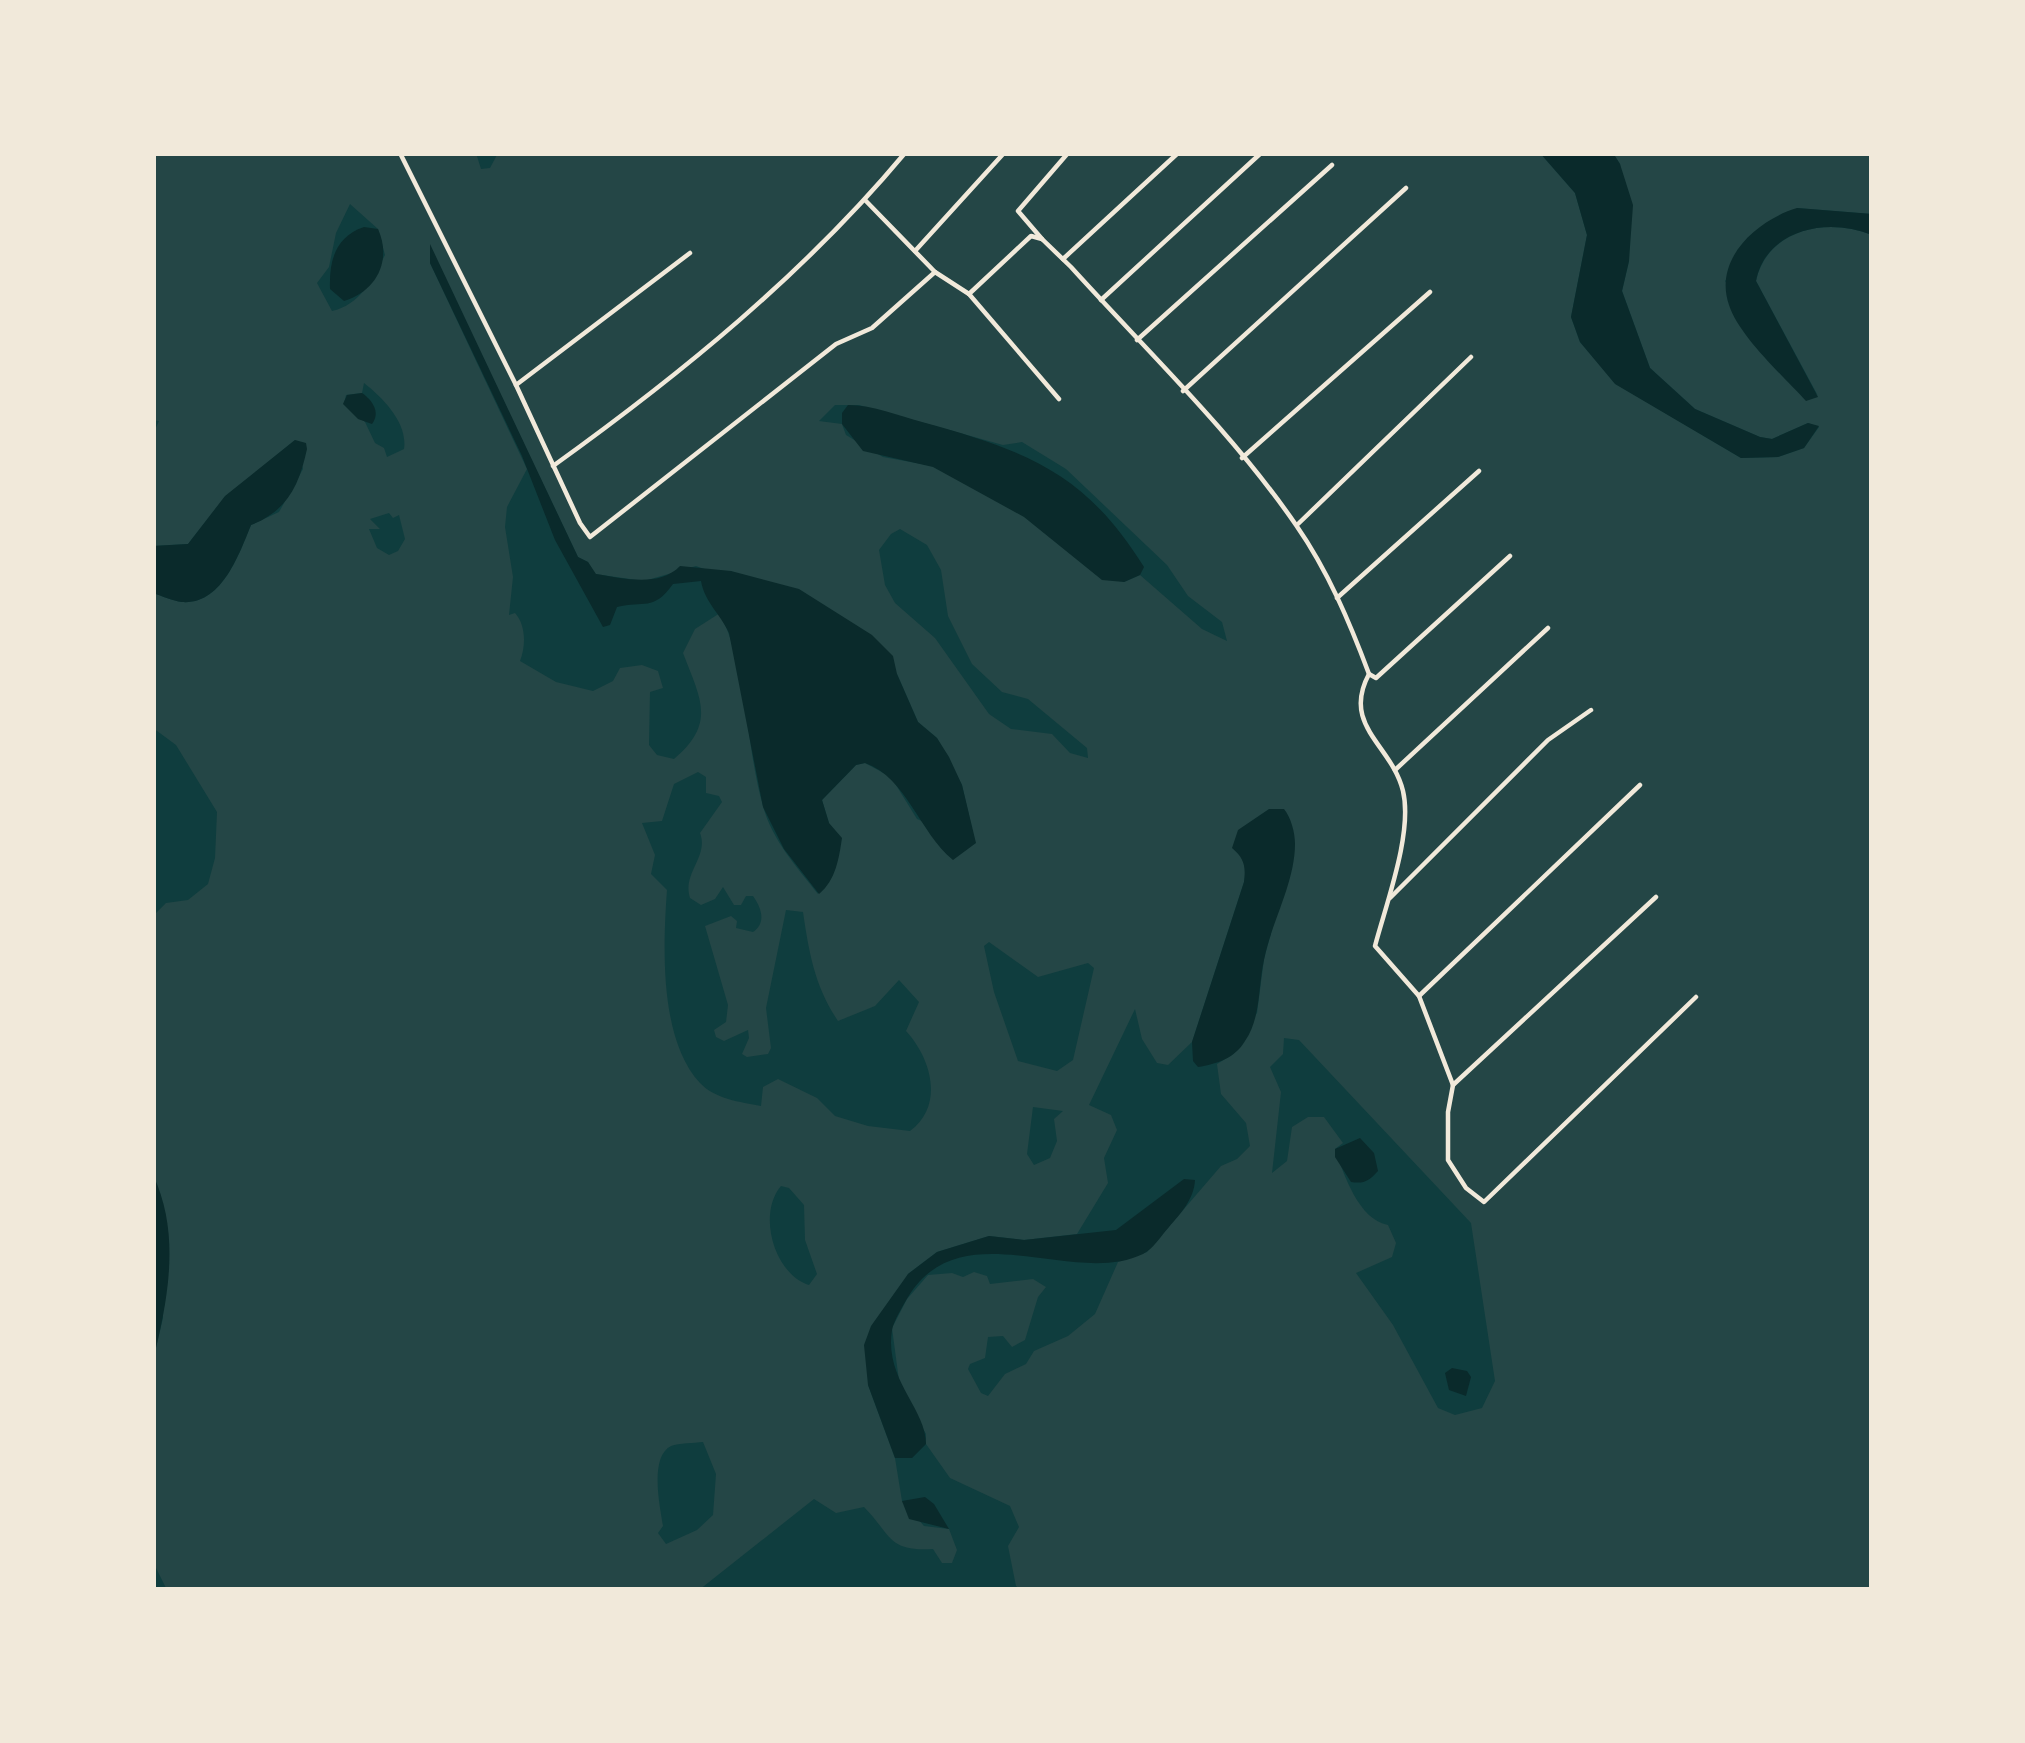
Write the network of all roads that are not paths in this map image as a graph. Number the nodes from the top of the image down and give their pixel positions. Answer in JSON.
{"nodes":[{"id":1,"x":400,"y":153,"type":"edge"},
{"id":2,"x":905,"y":153,"type":"edge"},
{"id":3,"x":1004,"y":153,"type":"edge"},
{"id":4,"x":1068,"y":153,"type":"edge"},
{"id":5,"x":1178,"y":153,"type":"edge"},
{"id":6,"x":1261,"y":153,"type":"edge"},
{"id":7,"x":1333,"y":165,"type":"dead end"},
{"id":8,"x":1406,"y":188,"type":"dead end"},
{"id":9,"x":865,"y":200,"type":"junction"},
{"id":10,"x":1042,"y":238,"type":"junction"},
{"id":11,"x":915,"y":251,"type":"junction"},
{"id":12,"x":690,"y":253,"type":"dead end"},
{"id":13,"x":1063,"y":259,"type":"junction"},
{"id":14,"x":935,"y":272,"type":"junction"},
{"id":15,"x":1430,"y":292,"type":"dead end"},
{"id":16,"x":969,"y":294,"type":"junction"},
{"id":17,"x":1101,"y":300,"type":"junction"},
{"id":18,"x":1138,"y":340,"type":"junction"},
{"id":19,"x":1471,"y":357,"type":"dead end"},
{"id":20,"x":516,"y":385,"type":"junction"},
{"id":21,"x":1183,"y":391,"type":"junction"},
{"id":22,"x":1059,"y":399,"type":"dead end"},
{"id":23,"x":1242,"y":458,"type":"junction"},
{"id":24,"x":553,"y":466,"type":"junction"},
{"id":25,"x":1479,"y":471,"type":"dead end"},
{"id":26,"x":1296,"y":525,"type":"junction"},
{"id":27,"x":1510,"y":556,"type":"dead end"},
{"id":28,"x":1337,"y":598,"type":"junction"},
{"id":29,"x":1547,"y":628,"type":"dead end"},
{"id":30,"x":1370,"y":674,"type":"junction"},
{"id":31,"x":1591,"y":710,"type":"dead end"},
{"id":32,"x":1395,"y":770,"type":"junction"},
{"id":33,"x":1640,"y":785,"type":"dead end"},
{"id":34,"x":1656,"y":897,"type":"dead end"},
{"id":35,"x":1387,"y":900,"type":"junction"},
{"id":36,"x":1419,"y":996,"type":"junction"},
{"id":37,"x":1696,"y":998,"type":"dead end"},
{"id":38,"x":1453,"y":1085,"type":"junction"}],
"edges":[{"from":1,"to":20,"type":"street"},
{"from":2,"to":9,"type":"street"},
{"from":3,"to":11,"type":"street"},
{"from":4,"to":10,"type":"street"},
{"from":5,"to":13,"type":"street"},
{"from":6,"to":17,"type":"street"},
{"from":7,"to":18,"type":"street"},
{"from":8,"to":21,"type":"street"},
{"from":9,"to":11,"type":"street"},
{"from":9,"to":24,"type":"street"},
{"from":10,"to":13,"type":"street"},
{"from":10,"to":16,"type":"street"},
{"from":11,"to":14,"type":"street"},
{"from":12,"to":20,"type":"street"},
{"from":13,"to":17,"type":"street"},
{"from":14,"to":16,"type":"street"},
{"from":14,"to":24,"type":"street"},
{"from":15,"to":23,"type":"street"},
{"from":16,"to":22,"type":"street"},
{"from":17,"to":18,"type":"street"},
{"from":18,"to":21,"type":"street"},
{"from":19,"to":26,"type":"street"},
{"from":20,"to":24,"type":"street"},
{"from":21,"to":23,"type":"street"},
{"from":23,"to":26,"type":"street"},
{"from":25,"to":28,"type":"street"},
{"from":26,"to":28,"type":"street"},
{"from":27,"to":30,"type":"street"},
{"from":28,"to":30,"type":"street"},
{"from":29,"to":32,"type":"street"},
{"from":30,"to":32,"type":"street"},
{"from":31,"to":35,"type":"street"},
{"from":32,"to":35,"type":"street"},
{"from":33,"to":36,"type":"street"},
{"from":34,"to":38,"type":"street"},
{"from":35,"to":36,"type":"street"},
{"from":36,"to":38,"type":"street"},
{"from":37,"to":38,"type":"street"}]}
